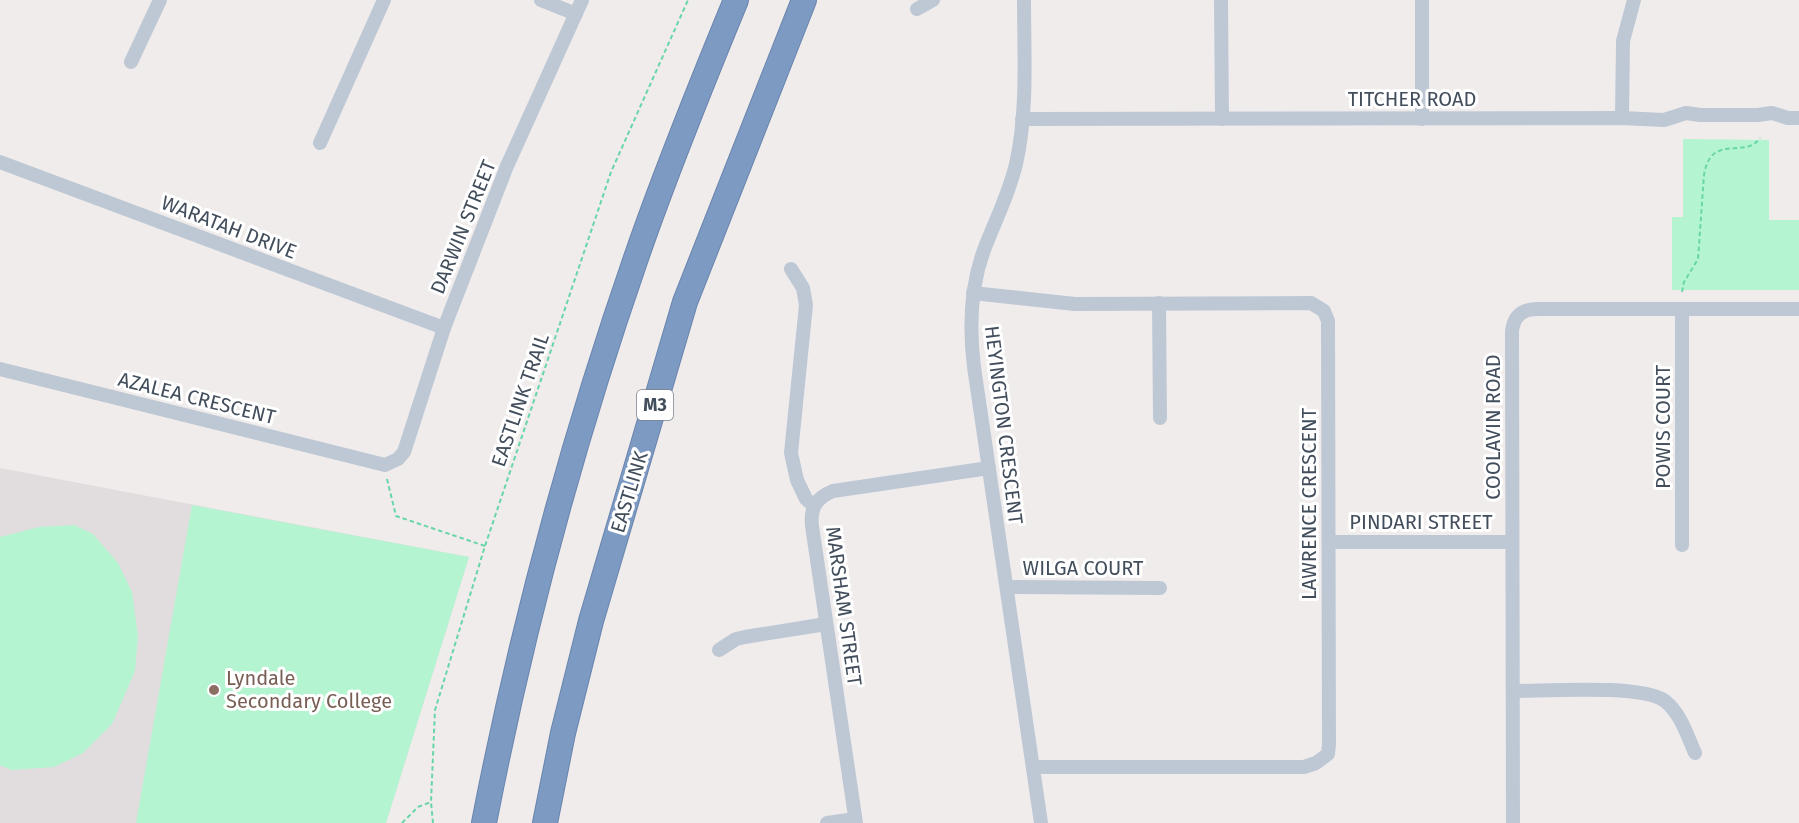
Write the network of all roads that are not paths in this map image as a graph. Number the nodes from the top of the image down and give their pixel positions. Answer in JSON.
{"nodes":[{"id":1,"x":160,"y":0,"type":"edge"},
{"id":2,"x":384,"y":0,"type":"edge"},
{"id":3,"x":541,"y":0,"type":"edge"},
{"id":4,"x":582,"y":0,"type":"edge"},
{"id":5,"x":736,"y":0,"type":"edge"},
{"id":6,"x":804,"y":0,"type":"edge"},
{"id":7,"x":933,"y":0,"type":"edge"},
{"id":8,"x":1024,"y":0,"type":"edge"},
{"id":9,"x":1221,"y":0,"type":"edge"},
{"id":10,"x":1422,"y":0,"type":"edge"},
{"id":11,"x":1634,"y":0,"type":"edge"},
{"id":12,"x":917,"y":9,"type":"dead end"},
{"id":13,"x":576,"y":15,"type":"junction"},
{"id":14,"x":131,"y":62,"type":"dead end"},
{"id":15,"x":1622,"y":118,"type":"junction"},
{"id":16,"x":1799,"y":118,"type":"edge"},
{"id":17,"x":1022,"y":119,"type":"junction"},
{"id":18,"x":1221,"y":119,"type":"junction"},
{"id":19,"x":1422,"y":119,"type":"junction"},
{"id":20,"x":320,"y":143,"type":"dead end"},
{"id":21,"x":0,"y":162,"type":"edge"},
{"id":22,"x":791,"y":269,"type":"dead end"},
{"id":23,"x":973,"y":293,"type":"junction"},
{"id":24,"x":1158,"y":303,"type":"junction"},
{"id":25,"x":1682,"y":309,"type":"junction"},
{"id":26,"x":1799,"y":309,"type":"edge"},
{"id":27,"x":444,"y":328,"type":"junction"},
{"id":28,"x":0,"y":369,"type":"edge"},
{"id":29,"x":1160,"y":418,"type":"dead end"},
{"id":30,"x":385,"y":465,"type":"joint"},
{"id":31,"x":989,"y":468,"type":"junction"},
{"id":32,"x":813,"y":505,"type":"junction"},
{"id":33,"x":1329,"y":542,"type":"junction"},
{"id":34,"x":1512,"y":542,"type":"junction"},
{"id":35,"x":1682,"y":545,"type":"dead end"},
{"id":36,"x":1006,"y":587,"type":"junction"},
{"id":37,"x":1160,"y":588,"type":"dead end"},
{"id":38,"x":826,"y":624,"type":"junction"},
{"id":39,"x":719,"y":650,"type":"dead end"},
{"id":40,"x":1513,"y":691,"type":"junction"},
{"id":41,"x":1695,"y":753,"type":"dead end"},
{"id":42,"x":1033,"y":767,"type":"junction"},
{"id":43,"x":856,"y":821,"type":"edge"},
{"id":44,"x":483,"y":823,"type":"edge"},
{"id":45,"x":544,"y":823,"type":"edge"},
{"id":46,"x":827,"y":823,"type":"edge"},
{"id":47,"x":1041,"y":823,"type":"edge"},
{"id":48,"x":1513,"y":823,"type":"edge"}],
"edges":[{"from":1,"to":14,"type":"street"},
{"from":2,"to":20,"type":"street"},
{"from":3,"to":13,"type":"street"},
{"from":4,"to":13,"type":"street","name":"DARWIN STREET"},
{"from":5,"to":44,"type":"highway"},
{"from":6,"to":45,"type":"highway","name":"EASTLINK","number":"M3"},
{"from":7,"to":12,"type":"street"},
{"from":8,"to":17,"type":"street","name":"HEYINGTON CRESCENT"},
{"from":9,"to":18,"type":"street"},
{"from":10,"to":19,"type":"street"},
{"from":11,"to":15,"type":"street"},
{"from":13,"to":27,"type":"street","name":"DARWIN STREET"},
{"from":15,"to":16,"type":"street","name":"TITCHER ROAD"},
{"from":15,"to":19,"type":"street","name":"TITCHER ROAD"},
{"from":17,"to":18,"type":"street","name":"TITCHER ROAD"},
{"from":17,"to":23,"type":"street","name":"HEYINGTON CRESCENT"},
{"from":18,"to":19,"type":"street","name":"TITCHER ROAD"},
{"from":21,"to":27,"type":"street","name":"WARATAH DRIVE"},
{"from":22,"to":32,"type":"street"},
{"from":23,"to":24,"type":"street","name":"LAWRENCE CRESCENT"},
{"from":23,"to":31,"type":"street","name":"HEYINGTON CRESCENT"},
{"from":24,"to":29,"type":"street"},
{"from":24,"to":33,"type":"street","name":"LAWRENCE CRESCENT"},
{"from":25,"to":26,"type":"street","name":"COOLAVIN ROAD"},
{"from":25,"to":34,"type":"street","name":"COOLAVIN ROAD"},
{"from":25,"to":35,"type":"street","name":"POWIS COURT"},
{"from":27,"to":30,"type":"street","name":"DARWIN STREET"},
{"from":28,"to":30,"type":"street","name":"AZALEA CRESCENT"},
{"from":31,"to":32,"type":"street","name":"MARSHAM STREET"},
{"from":31,"to":36,"type":"street","name":"HEYINGTON CRESCENT"},
{"from":32,"to":38,"type":"street","name":"MARSHAM STREET"},
{"from":33,"to":34,"type":"street","name":"PINDARI STREET"},
{"from":33,"to":42,"type":"street","name":"LAWRENCE CRESCENT"},
{"from":34,"to":40,"type":"street","name":"COOLAVIN ROAD"},
{"from":36,"to":37,"type":"street","name":"WILGA COURT"},
{"from":36,"to":42,"type":"street","name":"HEYINGTON CRESCENT"},
{"from":38,"to":39,"type":"street"},
{"from":38,"to":43,"type":"street","name":"MARSHAM STREET"},
{"from":40,"to":41,"type":"street"},
{"from":40,"to":48,"type":"street","name":"COOLAVIN ROAD"},
{"from":42,"to":47,"type":"street","name":"HEYINGTON CRESCENT"},
{"from":43,"to":46,"type":"street"}]}
